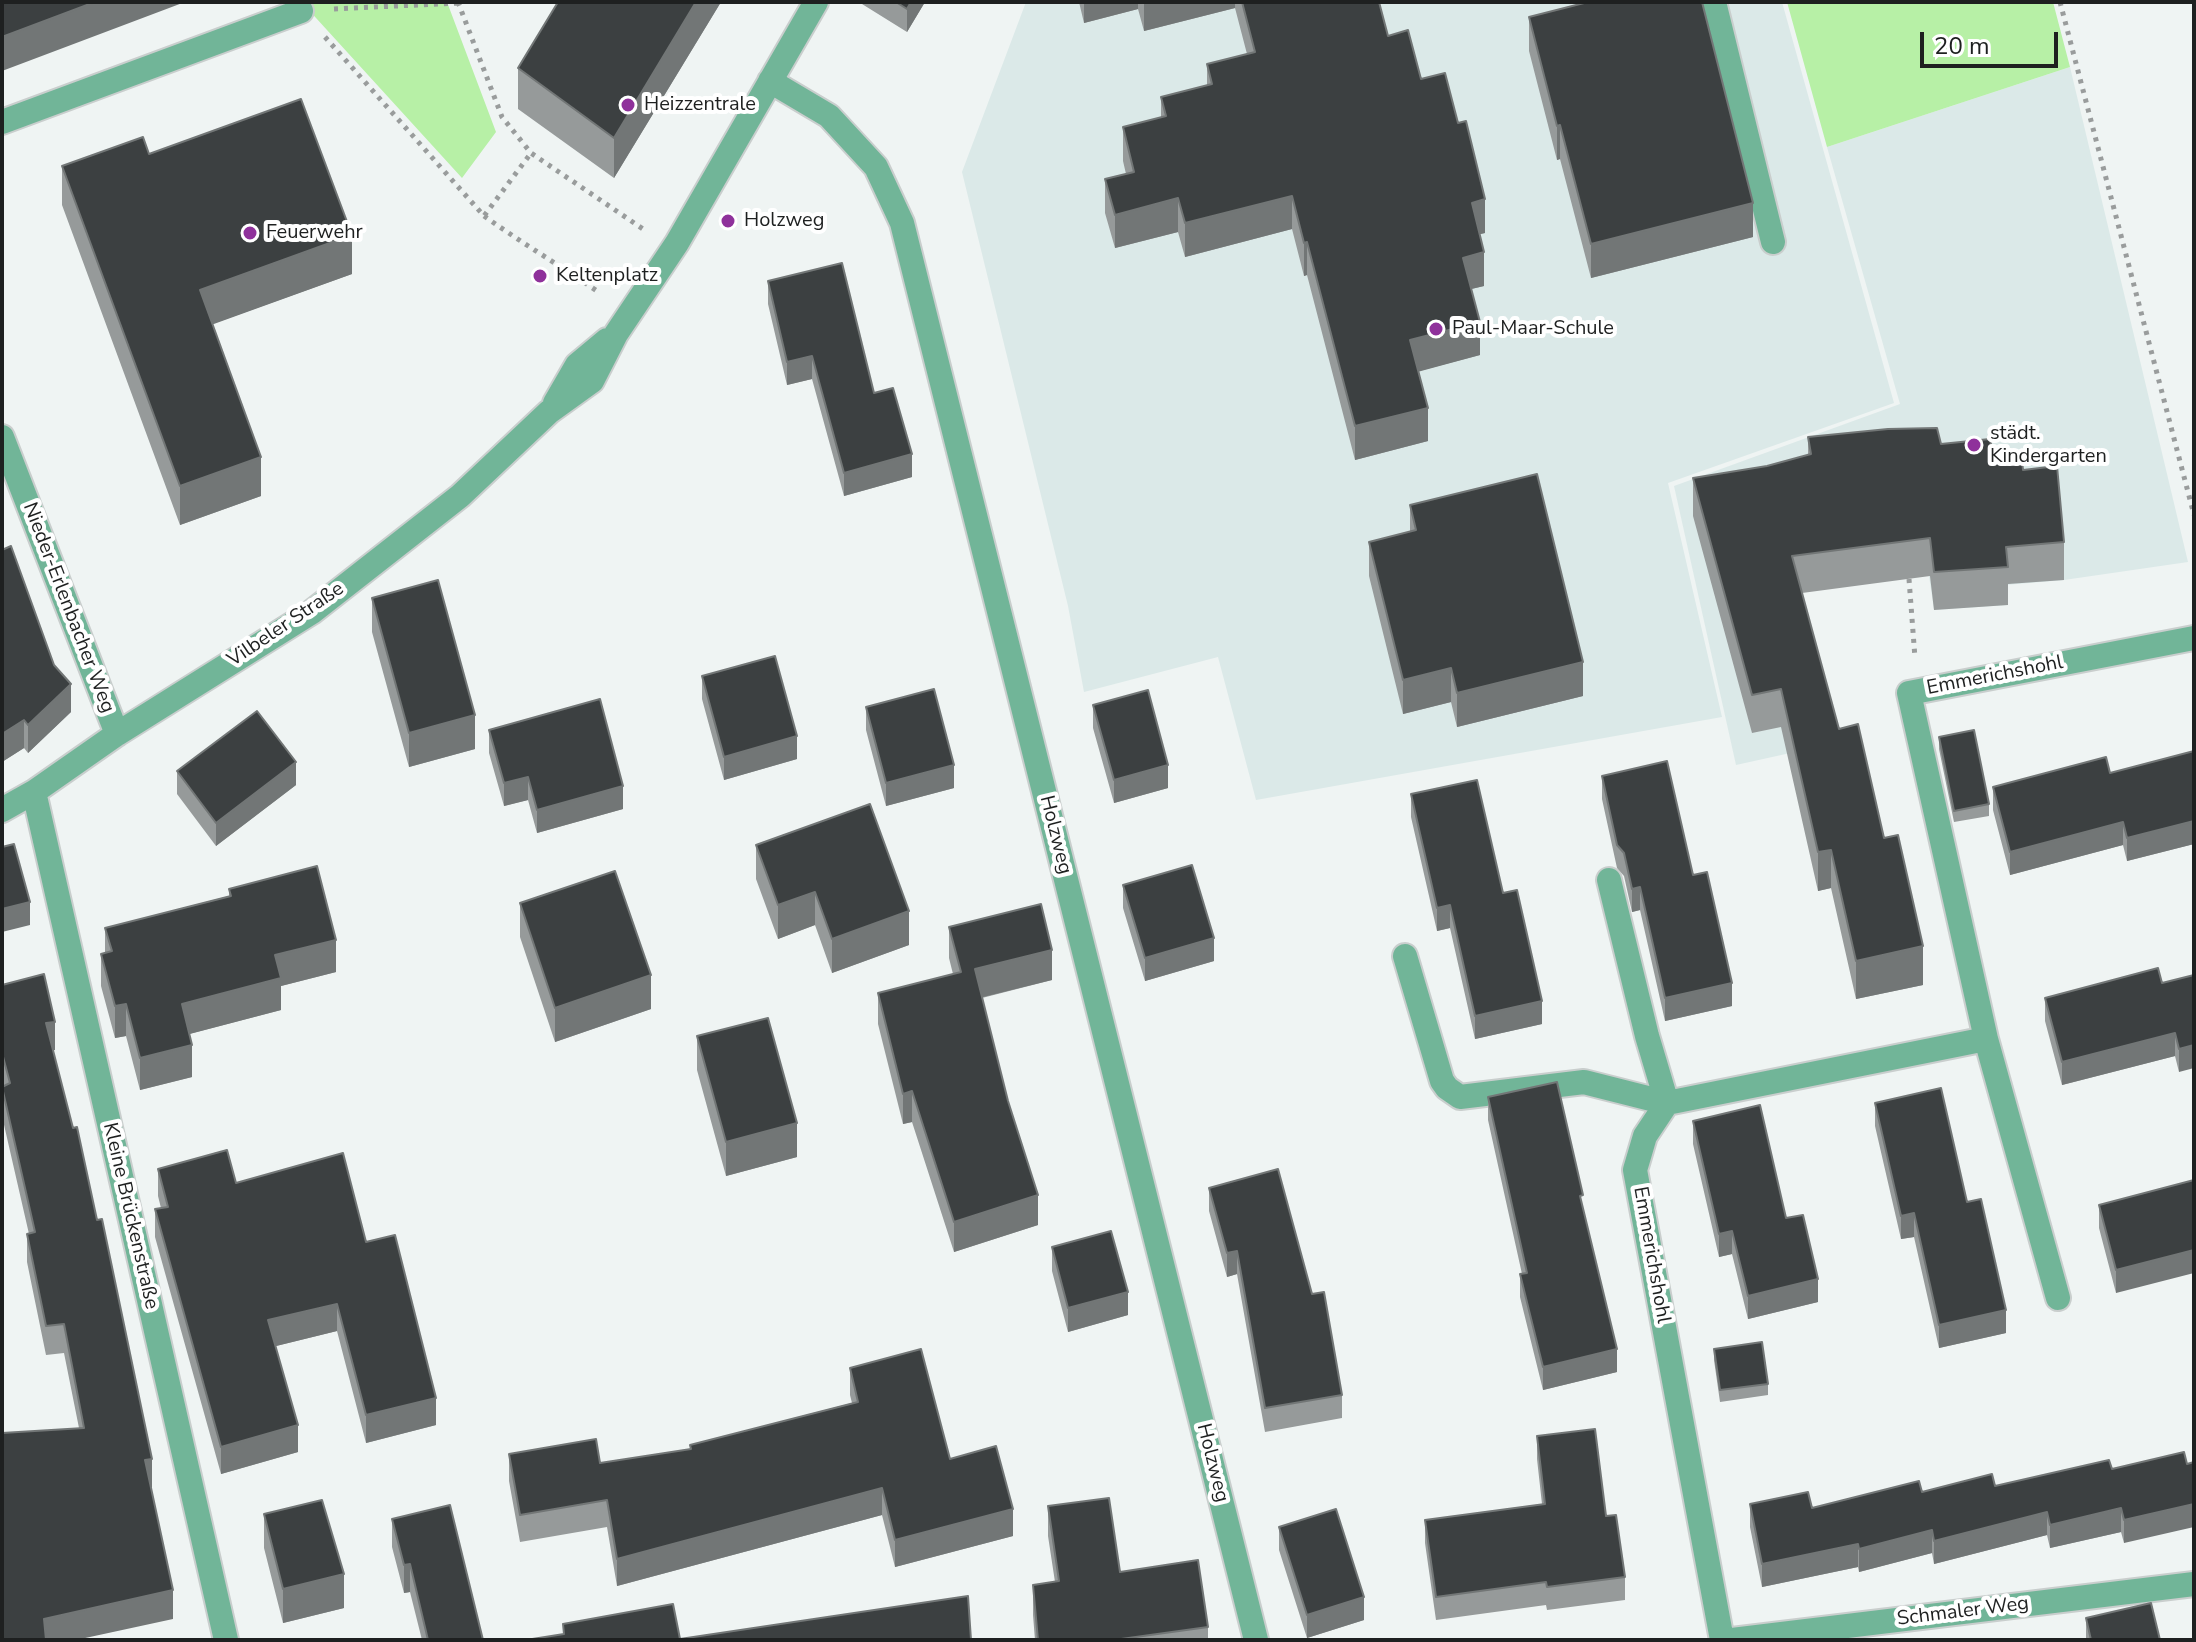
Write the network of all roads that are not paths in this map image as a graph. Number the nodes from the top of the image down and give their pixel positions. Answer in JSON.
{"nodes":[{"id":1,"x":816,"y":2,"type":"edge"},
{"id":2,"x":1714,"y":2,"type":"edge"},
{"id":3,"x":301,"y":11,"type":"road end"},
{"id":4,"x":770,"y":81,"type":"junction"},
{"id":5,"x":2,"y":122,"type":"edge"},
{"id":6,"x":1773,"y":242,"type":"dead end"},
{"id":7,"x":2,"y":437,"type":"edge"},
{"id":8,"x":2194,"y":638,"type":"edge"},
{"id":9,"x":117,"y":734,"type":"junction"},
{"id":10,"x":34,"y":792,"type":"junction"},
{"id":11,"x":2,"y":810,"type":"edge"},
{"id":12,"x":1609,"y":880,"type":"dead end"},
{"id":13,"x":1405,"y":956,"type":"dead end"},
{"id":14,"x":1986,"y":1039,"type":"junction"},
{"id":15,"x":1667,"y":1103,"type":"junction"},
{"id":16,"x":2058,"y":1298,"type":"dead end"},
{"id":17,"x":2194,"y":1584,"type":"edge"},
{"id":18,"x":226,"y":1640,"type":"edge"},
{"id":19,"x":1256,"y":1640,"type":"edge"},
{"id":20,"x":1722,"y":1640,"type":"edge"},
{"id":21,"x":1732,"y":1640,"type":"edge"}],
"edges":[{"from":1,"to":4,"type":"street","name":"Vilbeler Straße"},
{"from":2,"to":6,"type":"street"},
{"from":3,"to":5,"type":"street"},
{"from":4,"to":9,"type":"street","name":"Vilbeler Straße"},
{"from":4,"to":19,"type":"street","name":"Holzweg"},
{"from":7,"to":9,"type":"street","name":"Nieder-Erlenbacher Weg"},
{"from":8,"to":14,"type":"street","name":"Emmerichshohl"},
{"from":9,"to":10,"type":"street","name":"Vilbeler Straße"},
{"from":10,"to":11,"type":"street","name":"Vilbeler Straße"},
{"from":10,"to":18,"type":"street","name":"Kleine Brückenstraße"},
{"from":12,"to":15,"type":"street"},
{"from":13,"to":15,"type":"street"},
{"from":14,"to":15,"type":"street"},
{"from":14,"to":16,"type":"street","name":"Emmerichshohl"},
{"from":15,"to":20,"type":"street","name":"Emmerichshohl"},
{"from":17,"to":21,"type":"street","name":"Schmaler Weg"}]}
